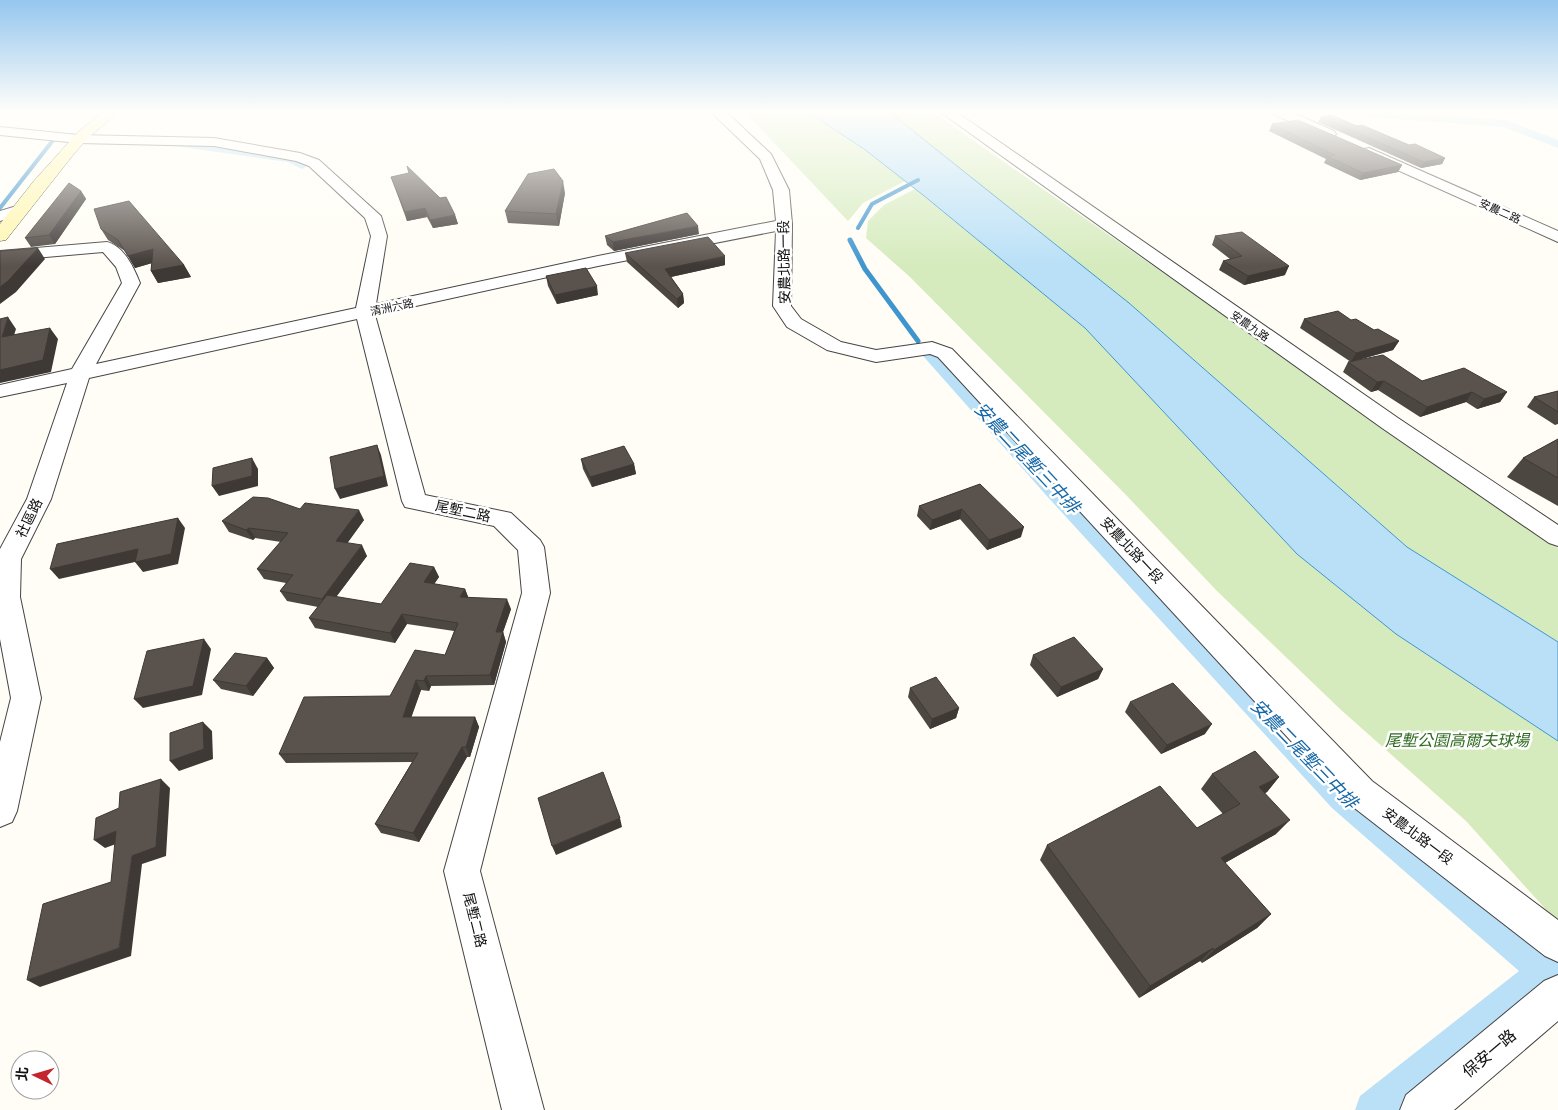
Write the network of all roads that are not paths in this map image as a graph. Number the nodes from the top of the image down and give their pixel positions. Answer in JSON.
{"nodes":[{"id":1,"x":59,"y":163,"type":"edge"},
{"id":2,"x":314,"y":163,"type":"edge"},
{"id":3,"x":769,"y":163,"type":"edge"},
{"id":4,"x":1020,"y":163,"type":"edge"},
{"id":5,"x":1392,"y":163,"type":"edge"},
{"id":6,"x":20,"y":210,"type":"junction"},
{"id":7,"x":0,"y":216,"type":"edge"},
{"id":8,"x":784,"y":224,"type":"junction"},
{"id":9,"x":0,"y":236,"type":"edge"},
{"id":10,"x":1558,"y":236,"type":"edge"},
{"id":11,"x":0,"y":256,"type":"edge"},
{"id":12,"x":365,"y":313,"type":"junction"},
{"id":13,"x":80,"y":374,"type":"junction"},
{"id":14,"x":0,"y":391,"type":"edge"},
{"id":15,"x":1558,"y":537,"type":"edge"},
{"id":16,"x":0,"y":811,"type":"edge"},
{"id":17,"x":1558,"y":943,"type":"edge"},
{"id":18,"x":1558,"y":995,"type":"edge"},
{"id":19,"x":523,"y":1110,"type":"edge"},
{"id":20,"x":1421,"y":1110,"type":"edge"}],
"edges":[{"from":1,"to":6,"type":"main road"},
{"from":2,"to":12,"type":"street","name":"尾塹二路"},
{"from":3,"to":8,"type":"street","name":"安農北路一段"},
{"from":4,"to":15,"type":"street","name":"安農九路"},
{"from":5,"to":10,"type":"street","name":"安農二路"},
{"from":6,"to":7,"type":"street"},
{"from":6,"to":9,"type":"main road"},
{"from":8,"to":12,"type":"street","name":"清洲六路"},
{"from":8,"to":17,"type":"street","name":"安農北路一段"},
{"from":11,"to":13,"type":"street","name":"社區路"},
{"from":12,"to":13,"type":"street","name":"清洲六路"},
{"from":12,"to":19,"type":"street","name":"尾塹二路"},
{"from":13,"to":14,"type":"street","name":"清洲六路"},
{"from":13,"to":16,"type":"street","name":"社區路"},
{"from":18,"to":20,"type":"street","name":"保安一路"}]}
